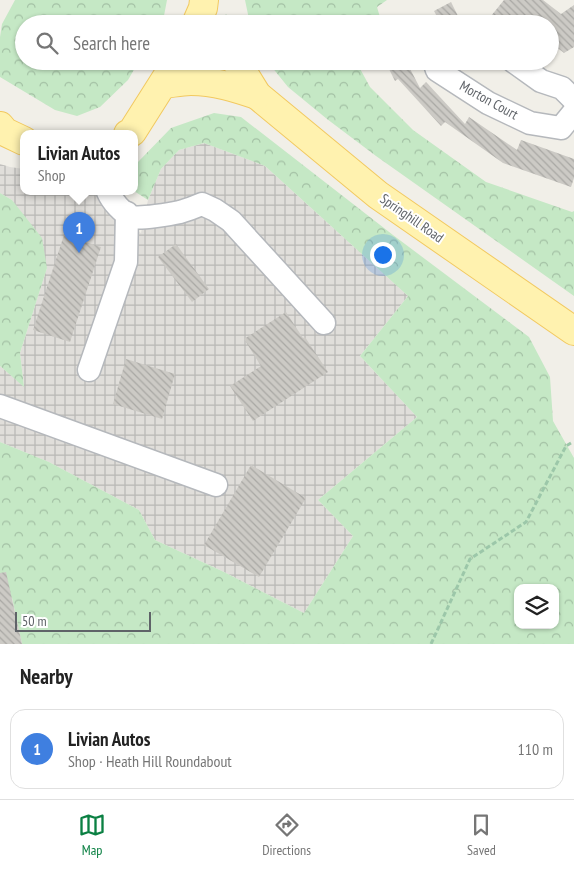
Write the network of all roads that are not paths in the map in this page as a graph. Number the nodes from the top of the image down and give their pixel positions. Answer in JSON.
{"nodes":[{"id":1,"x":172,"y":70,"type":"edge"},
{"id":2,"x":242,"y":70,"type":"edge"},
{"id":3,"x":437,"y":70,"type":"edge"},
{"id":4,"x":526,"y":70,"type":"edge"},
{"id":5,"x":164,"y":84,"type":"junction"},
{"id":6,"x":257,"y":95,"type":"junction"},
{"id":7,"x":574,"y":100,"type":"edge"},
{"id":8,"x":574,"y":112,"type":"edge"},
{"id":9,"x":133,"y":130,"type":"edge"},
{"id":10,"x":110,"y":195,"type":"edge"},
{"id":11,"x":135,"y":215,"type":"junction"},
{"id":12,"x":324,"y":323,"type":"dead end"},
{"id":13,"x":574,"y":332,"type":"edge"},
{"id":14,"x":89,"y":370,"type":"dead end"},
{"id":15,"x":0,"y":406,"type":"edge"},
{"id":16,"x":216,"y":485,"type":"dead end"}],
"edges":[{"from":1,"to":5,"type":"main road"},
{"from":2,"to":6,"type":"main road","name":"Springhill Road"},
{"from":3,"to":8,"type":"street","name":"Morton Court"},
{"from":4,"to":7,"type":"street"},
{"from":5,"to":6,"type":"main road","name":"Springhill Road"},
{"from":5,"to":9,"type":"main road"},
{"from":6,"to":13,"type":"main road","name":"Springhill Road"},
{"from":10,"to":11,"type":"street"},
{"from":11,"to":12,"type":"street"},
{"from":11,"to":14,"type":"street"},
{"from":15,"to":16,"type":"street"}]}
